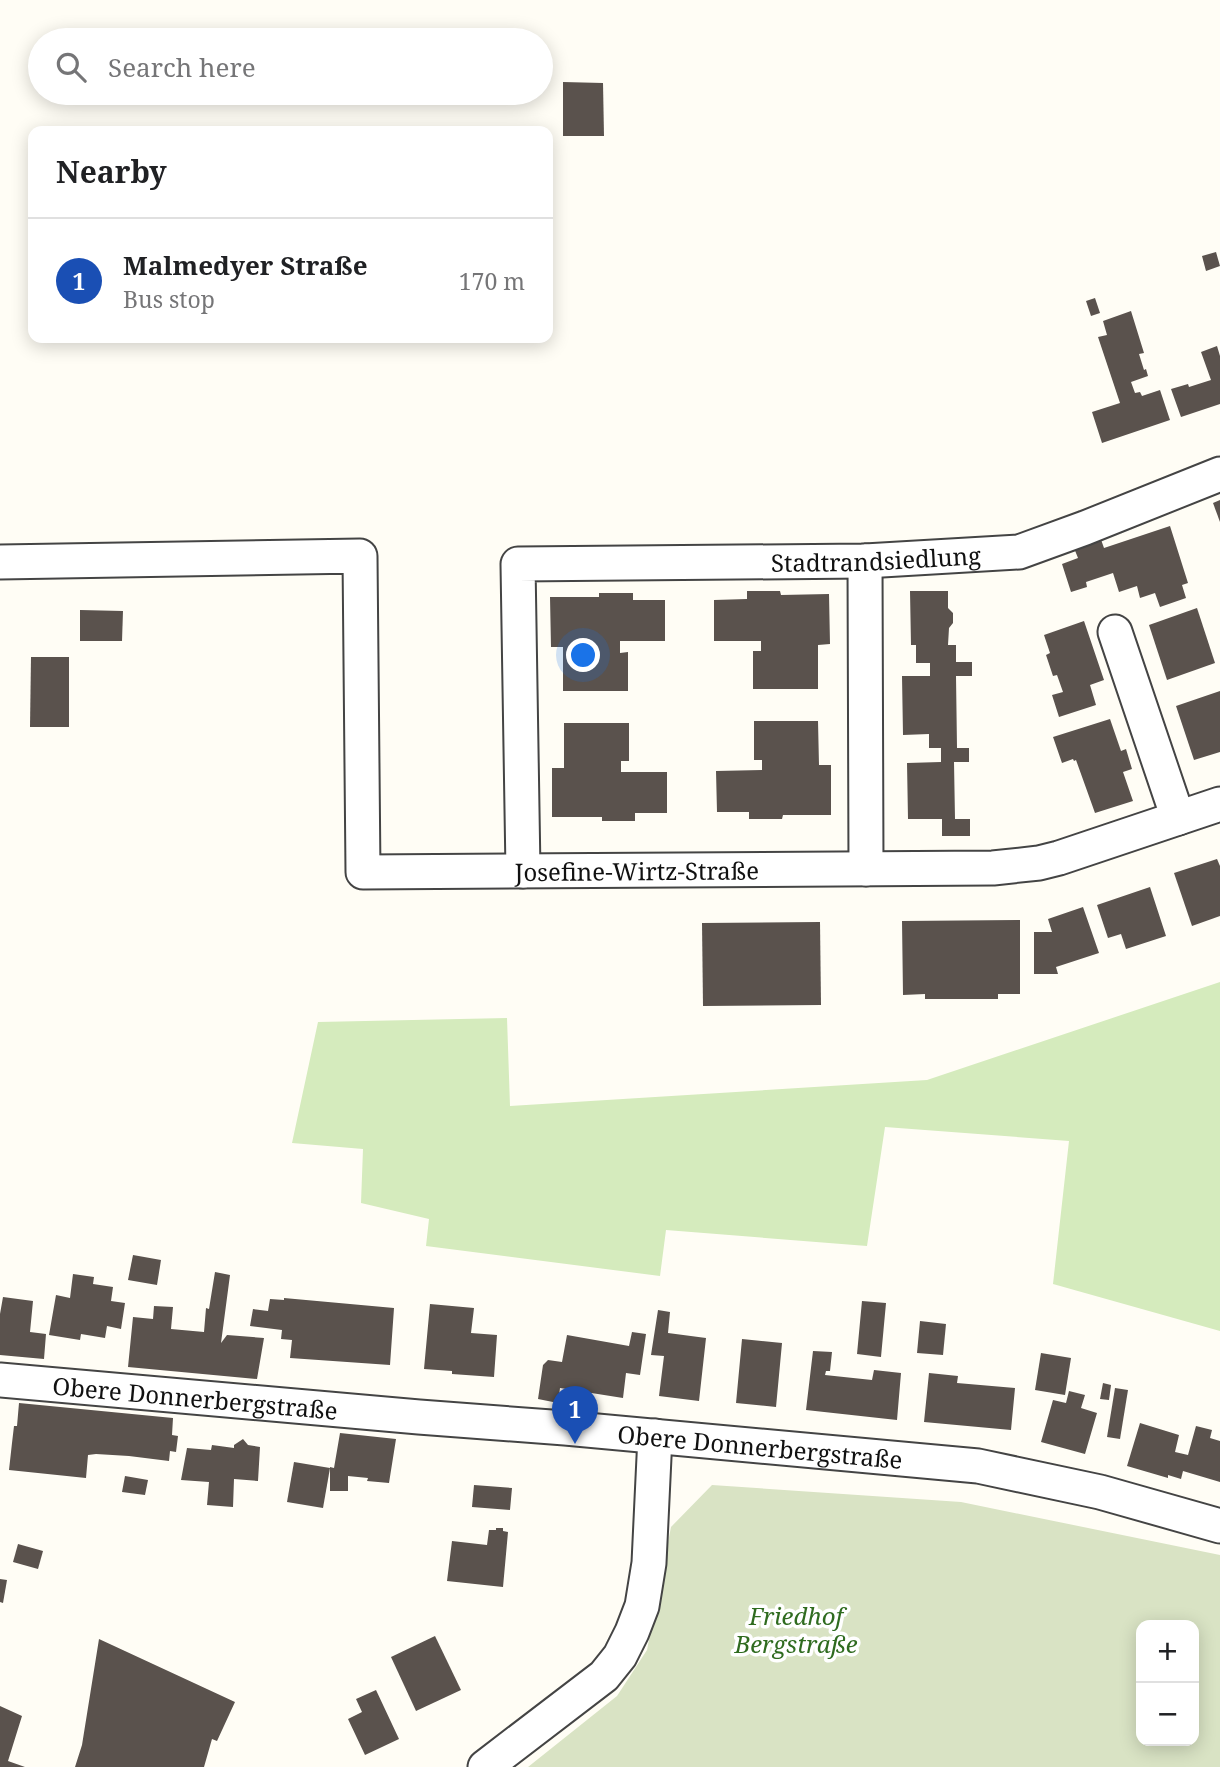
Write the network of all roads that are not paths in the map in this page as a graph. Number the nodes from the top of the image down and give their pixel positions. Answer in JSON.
{"nodes":[{"id":1,"x":1220,"y":474,"type":"edge"},
{"id":2,"x":865,"y":561,"type":"junction"},
{"id":3,"x":0,"y":562,"type":"edge"},
{"id":4,"x":1115,"y":632,"type":"dead end"},
{"id":5,"x":1220,"y":804,"type":"edge"},
{"id":6,"x":1178,"y":818,"type":"junction"},
{"id":7,"x":866,"y":869,"type":"junction"},
{"id":8,"x":523,"y":871,"type":"junction"},
{"id":9,"x":0,"y":1380,"type":"edge"},
{"id":10,"x":655,"y":1436,"type":"junction"},
{"id":11,"x":1220,"y":1526,"type":"edge"},
{"id":12,"x":485,"y":1767,"type":"edge"}],
"edges":[{"from":1,"to":2,"type":"street","name":"Stadtrandsiedlung"},
{"from":2,"to":7,"type":"street"},
{"from":2,"to":8,"type":"street","name":"Stadtrandsiedlung"},
{"from":3,"to":8,"type":"street","name":"Josefine-Wirtz-Straße"},
{"from":4,"to":6,"type":"street"},
{"from":5,"to":6,"type":"street","name":"Josefine-Wirtz-Straße"},
{"from":6,"to":7,"type":"street","name":"Josefine-Wirtz-Straße"},
{"from":7,"to":8,"type":"street","name":"Josefine-Wirtz-Straße"},
{"from":9,"to":10,"type":"street","name":"Obere Donnerbergstraße"},
{"from":10,"to":11,"type":"street","name":"Obere Donnerbergstraße"},
{"from":10,"to":12,"type":"street"}]}
